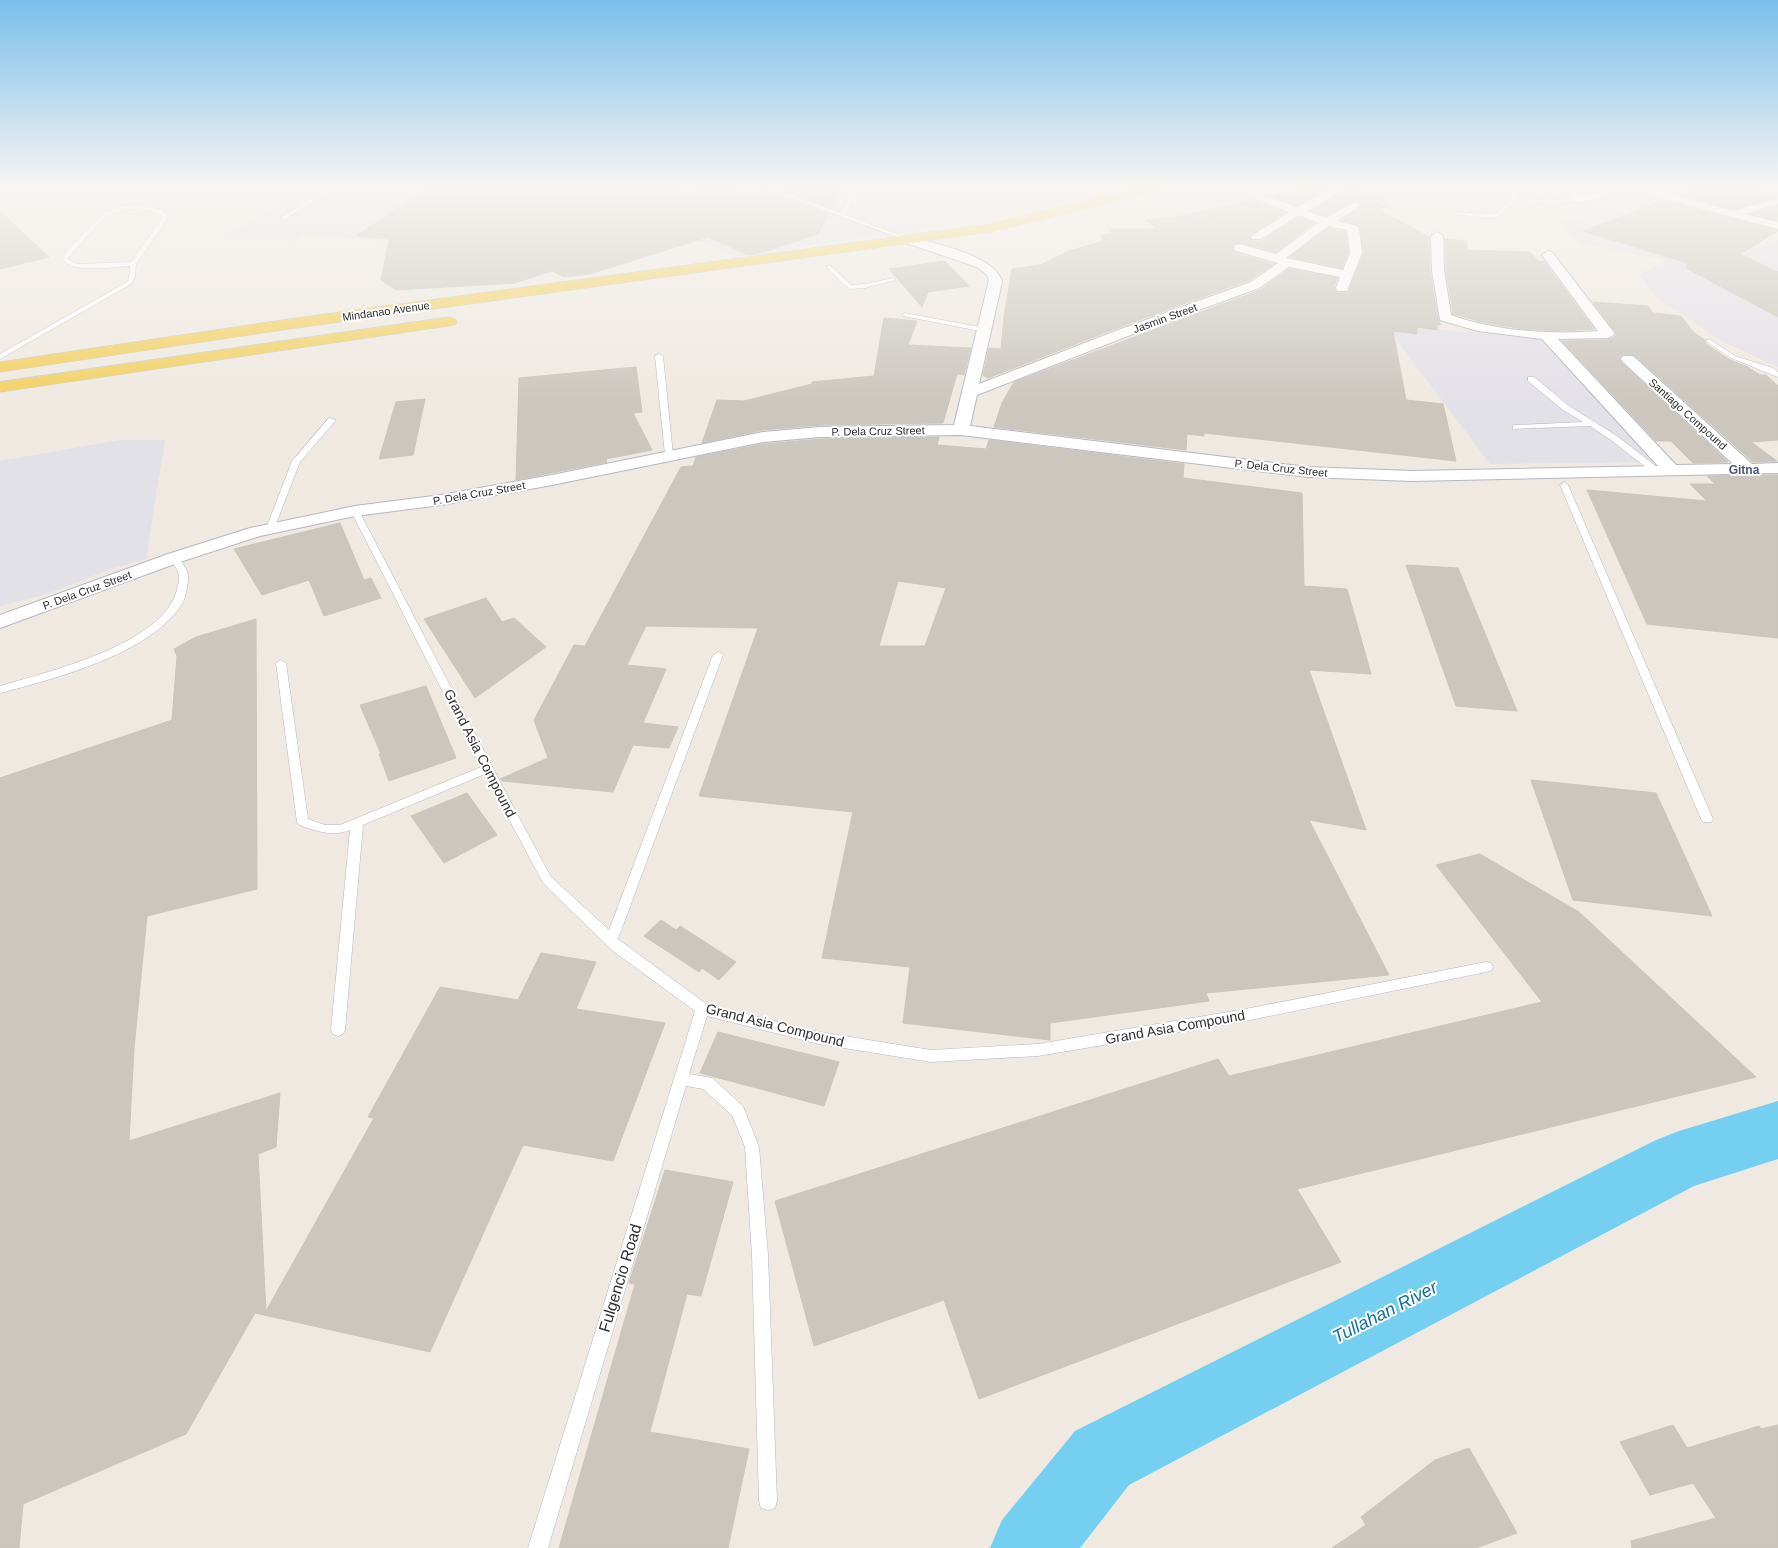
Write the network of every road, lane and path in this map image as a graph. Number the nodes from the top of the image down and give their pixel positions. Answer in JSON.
{"nodes":[{"id":1,"x":65,"y":259,"type":"edge"},
{"id":2,"x":136,"y":259,"type":"edge"},
{"id":3,"x":768,"y":259,"type":"edge"},
{"id":4,"x":964,"y":259,"type":"edge"},
{"id":5,"x":1353,"y":259,"type":"edge"},
{"id":6,"x":1438,"y":259,"type":"edge"},
{"id":7,"x":1552,"y":259,"type":"edge"},
{"id":8,"x":1282,"y":260,"type":"joint"},
{"id":9,"x":133,"y":264,"type":"junction"},
{"id":10,"x":849,"y":265,"type":"dead end"},
{"id":11,"x":711,"y":267,"type":"junction"},
{"id":12,"x":829,"y":267,"type":"junction"},
{"id":13,"x":809,"y":270,"type":"dead end"},
{"id":14,"x":1347,"y":274,"type":"junction"},
{"id":15,"x":893,"y":280,"type":"dead end"},
{"id":16,"x":721,"y":283,"type":"dead end"},
{"id":17,"x":1342,"y":288,"type":"dead end"},
{"id":18,"x":905,"y":315,"type":"dead end"},
{"id":19,"x":460,"y":320,"type":"dead end"},
{"id":20,"x":985,"y":330,"type":"junction"},
{"id":21,"x":1546,"y":334,"type":"junction"},
{"id":22,"x":1709,"y":340,"type":"dead end"},
{"id":23,"x":140,"y":346,"type":"junction"},
{"id":24,"x":659,"y":356,"type":"dead end"},
{"id":25,"x":0,"y":358,"type":"edge"},
{"id":26,"x":1628,"y":359,"type":"dead end"},
{"id":27,"x":138,"y":366,"type":"junction"},
{"id":28,"x":0,"y":367,"type":"edge"},
{"id":29,"x":1778,"y":375,"type":"edge"},
{"id":30,"x":1531,"y":379,"type":"dead end"},
{"id":31,"x":0,"y":387,"type":"edge"},
{"id":32,"x":972,"y":392,"type":"junction"},
{"id":33,"x":332,"y":420,"type":"dead end"},
{"id":34,"x":1592,"y":424,"type":"junction"},
{"id":35,"x":1516,"y":427,"type":"dead end"},
{"id":36,"x":961,"y":430,"type":"junction"},
{"id":37,"x":669,"y":456,"type":"junction"},
{"id":38,"x":1778,"y":468,"type":"edge"},
{"id":39,"x":1748,"y":469,"type":"junction"},
{"id":40,"x":1663,"y":470,"type":"junction"},
{"id":41,"x":1564,"y":485,"type":"dead end"},
{"id":42,"x":355,"y":511,"type":"junction"},
{"id":43,"x":270,"y":529,"type":"junction"},
{"id":44,"x":174,"y":558,"type":"junction"},
{"id":45,"x":0,"y":622,"type":"edge"},
{"id":46,"x":718,"y":656,"type":"dead end"},
{"id":47,"x":281,"y":663,"type":"dead end"},
{"id":48,"x":0,"y":690,"type":"edge"},
{"id":49,"x":488,"y":768,"type":"junction"},
{"id":50,"x":1707,"y":819,"type":"dead end"},
{"id":51,"x":356,"y":822,"type":"junction"},
{"id":52,"x":611,"y":940,"type":"junction"},
{"id":53,"x":1486,"y":967,"type":"dead end"},
{"id":54,"x":702,"y":1009,"type":"junction"},
{"id":55,"x":338,"y":1030,"type":"dead end"},
{"id":56,"x":681,"y":1079,"type":"junction"},
{"id":57,"x":768,"y":1500,"type":"dead end"},
{"id":58,"x":538,"y":1548,"type":"edge"}],
"edges":[{"from":1,"to":9,"type":"lane"},
{"from":2,"to":9,"type":"lane"},
{"from":3,"to":11,"type":"main road","name":"Mindanao Avenue"},
{"from":4,"to":20,"type":"street"},
{"from":5,"to":14,"type":"street"},
{"from":6,"to":21,"type":"street"},
{"from":7,"to":21,"type":"street"},
{"from":8,"to":14,"type":"street"},
{"from":8,"to":32,"type":"street","name":"Jasmin Street"},
{"from":9,"to":25,"type":"lane"},
{"from":10,"to":12,"type":"main road"},
{"from":11,"to":16,"type":"main road"},
{"from":11,"to":23,"type":"main road","name":"Mindanao Avenue"},
{"from":12,"to":13,"type":"main road"},
{"from":12,"to":15,"type":"lane"},
{"from":14,"to":17,"type":"street"},
{"from":18,"to":20,"type":"lane"},
{"from":19,"to":27,"type":"main road","name":"Mindanao Avenue"},
{"from":20,"to":32,"type":"street"},
{"from":21,"to":40,"type":"street"},
{"from":22,"to":29,"type":"lane"},
{"from":23,"to":27,"type":"main road"},
{"from":23,"to":28,"type":"main road","name":"Mindanao Avenue"},
{"from":24,"to":37,"type":"lane"},
{"from":26,"to":39,"type":"street","name":"Santiago Compound"},
{"from":27,"to":31,"type":"main road","name":"Mindanao Avenue"},
{"from":30,"to":34,"type":"lane"},
{"from":32,"to":36,"type":"street"},
{"from":33,"to":43,"type":"lane"},
{"from":34,"to":35,"type":"lane"},
{"from":34,"to":40,"type":"lane"},
{"from":36,"to":37,"type":"street","name":"P. Dela Cruz Street"},
{"from":36,"to":40,"type":"street","name":"P. Dela Cruz Street"},
{"from":37,"to":42,"type":"street","name":"P. Dela Cruz Street"},
{"from":38,"to":39,"type":"street","name":"P. Dela Cruz Street"},
{"from":39,"to":40,"type":"street","name":"P. Dela Cruz Street"},
{"from":41,"to":50,"type":"lane"},
{"from":42,"to":43,"type":"street","name":"P. Dela Cruz Street"},
{"from":42,"to":49,"type":"lane","name":"Grand Asia Compound"},
{"from":43,"to":44,"type":"street","name":"P. Dela Cruz Street"},
{"from":44,"to":45,"type":"street","name":"P. Dela Cruz Street"},
{"from":44,"to":48,"type":"lane"},
{"from":46,"to":52,"type":"lane"},
{"from":47,"to":51,"type":"lane"},
{"from":49,"to":51,"type":"lane"},
{"from":49,"to":52,"type":"lane","name":"Grand Asia Compound"},
{"from":51,"to":55,"type":"lane"},
{"from":52,"to":54,"type":"lane","name":"Grand Asia Compound"},
{"from":53,"to":54,"type":"lane","name":"Grand Asia Compound"},
{"from":54,"to":56,"type":"lane","name":"Fulgencio Road"},
{"from":56,"to":57,"type":"lane"},
{"from":56,"to":58,"type":"lane","name":"Fulgencio Road"}]}
